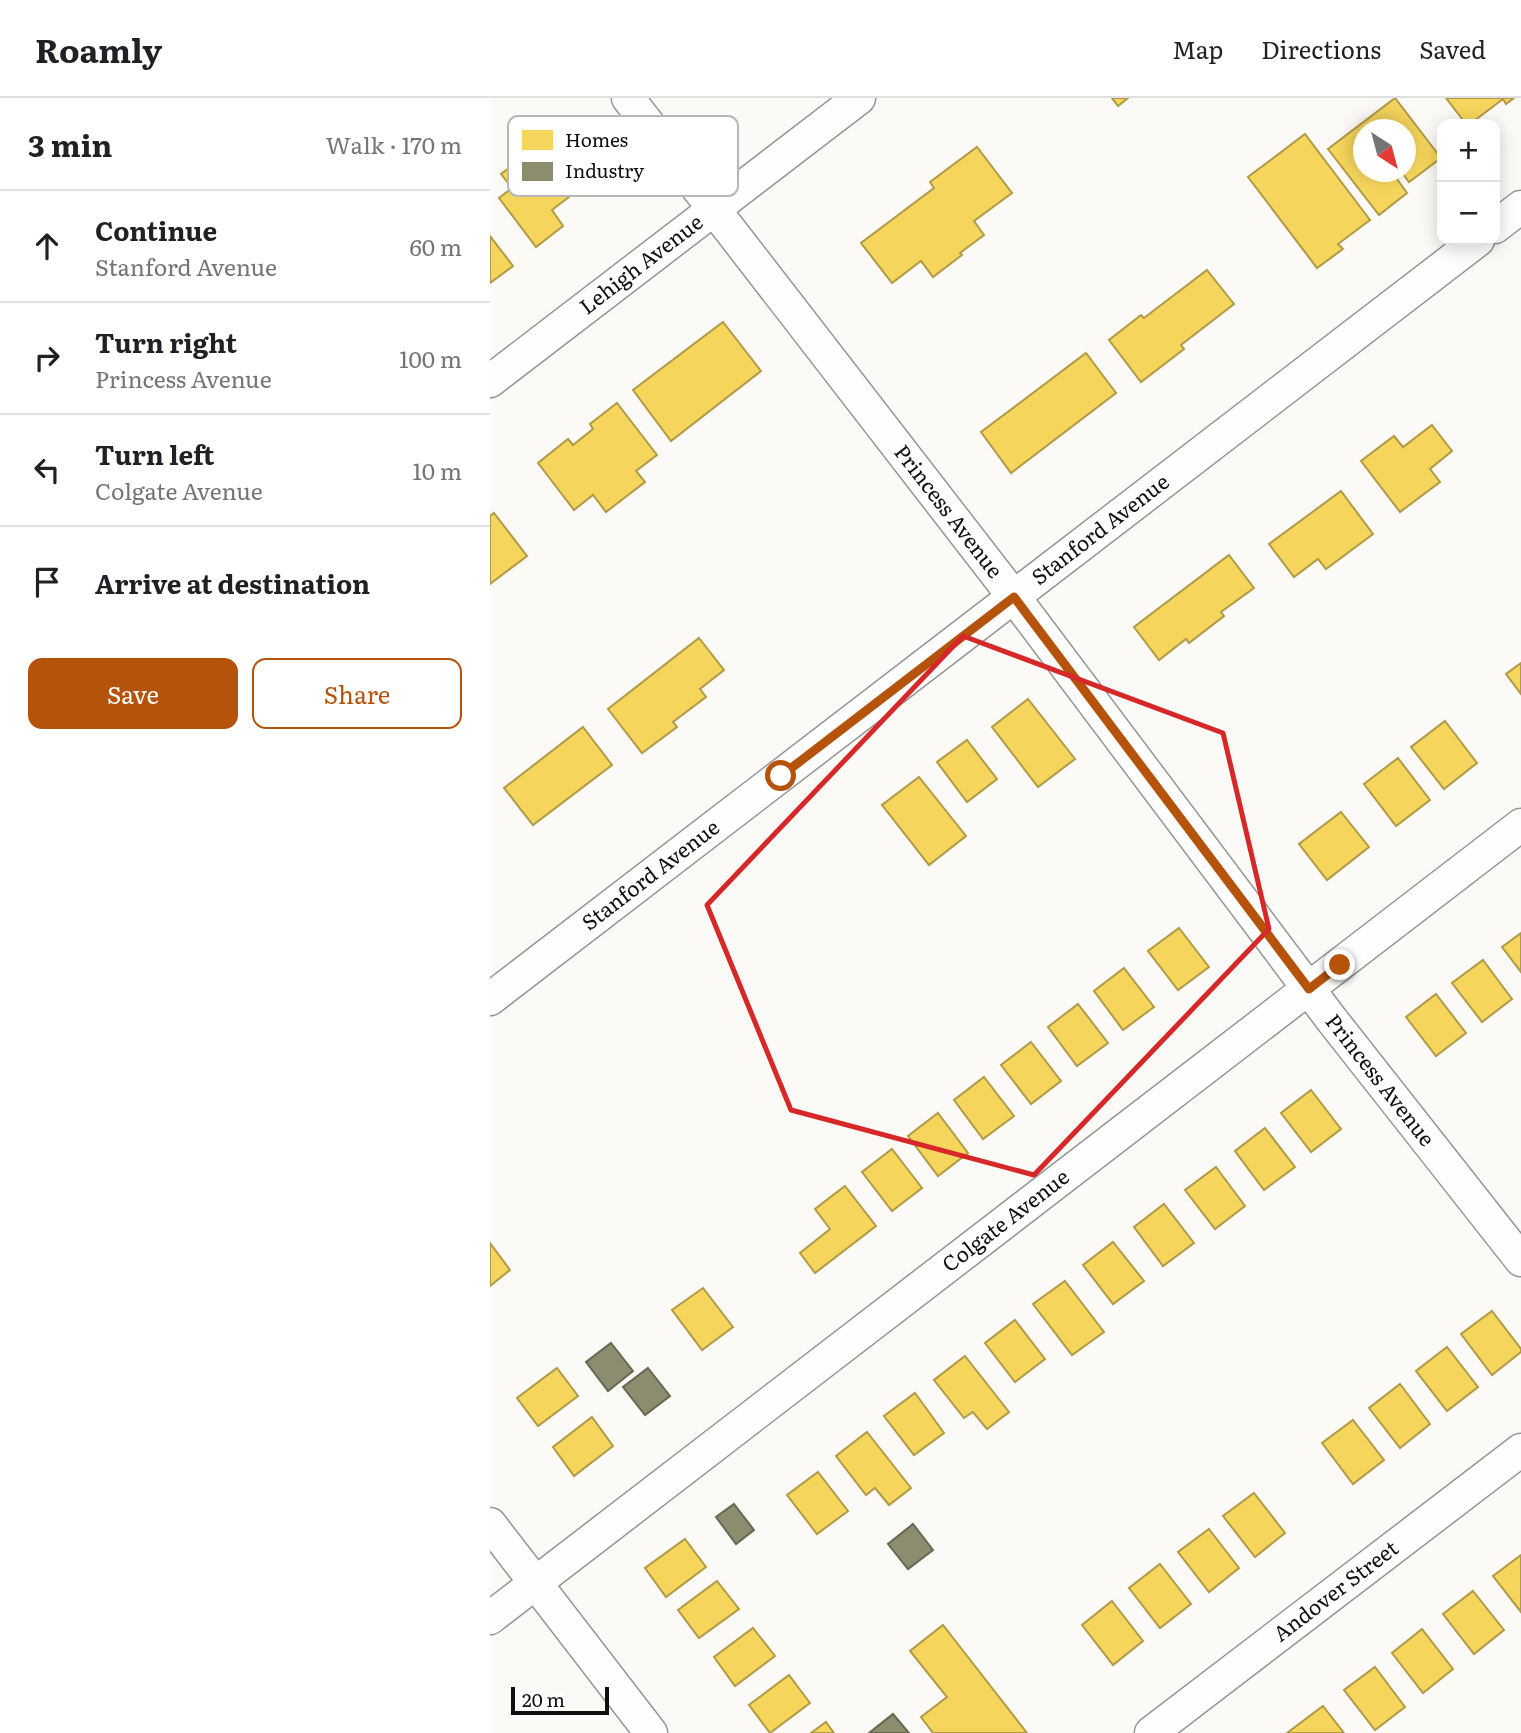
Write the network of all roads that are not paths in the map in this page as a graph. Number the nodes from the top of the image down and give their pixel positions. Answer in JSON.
{"nodes":[{"id":1,"x":628,"y":98,"type":"edge"},
{"id":2,"x":859,"y":98,"type":"edge"},
{"id":3,"x":642,"y":116,"type":"edge"},
{"id":4,"x":738,"y":190,"type":"edge"},
{"id":5,"x":703,"y":196,"type":"edge"},
{"id":6,"x":730,"y":196,"type":"edge"},
{"id":7,"x":1521,"y":207,"type":"edge"},
{"id":8,"x":713,"y":209,"type":"junction"},
{"id":9,"x":1500,"y":223,"type":"edge"},
{"id":10,"x":1472,"y":245,"type":"edge"},
{"id":11,"x":490,"y":381,"type":"edge"},
{"id":12,"x":1014,"y":597,"type":"junction"},
{"id":13,"x":1521,"y":825,"type":"edge"},
{"id":14,"x":1309,"y":989,"type":"junction"},
{"id":15,"x":490,"y":999,"type":"edge"},
{"id":16,"x":1521,"y":1260,"type":"edge"},
{"id":17,"x":1521,"y":1450,"type":"edge"},
{"id":18,"x":490,"y":1524,"type":"edge"},
{"id":19,"x":535,"y":1583,"type":"junction"},
{"id":20,"x":490,"y":1618,"type":"edge"},
{"id":21,"x":651,"y":1733,"type":"edge"},
{"id":22,"x":1151,"y":1733,"type":"edge"}],
"edges":[{"from":1,"to":3,"type":"street","name":"Princess Avenue"},
{"from":2,"to":4,"type":"street","name":"Lehigh Avenue"},
{"from":5,"to":8,"type":"street","name":"Princess Avenue"},
{"from":6,"to":8,"type":"street","name":"Lehigh Avenue"},
{"from":7,"to":9,"type":"street"},
{"from":8,"to":11,"type":"street","name":"Lehigh Avenue"},
{"from":8,"to":12,"type":"street","name":"Princess Avenue"},
{"from":10,"to":12,"type":"street","name":"Stanford Avenue"},
{"from":12,"to":14,"type":"street","name":"Princess Avenue"},
{"from":12,"to":15,"type":"street","name":"Stanford Avenue"},
{"from":13,"to":14,"type":"street","name":"Colgate Avenue"},
{"from":14,"to":16,"type":"street","name":"Princess Avenue"},
{"from":14,"to":19,"type":"street","name":"Colgate Avenue"},
{"from":17,"to":22,"type":"street","name":"Andover Street"},
{"from":18,"to":19,"type":"street"},
{"from":19,"to":20,"type":"street","name":"Colgate Avenue"},
{"from":19,"to":21,"type":"street"}]}
